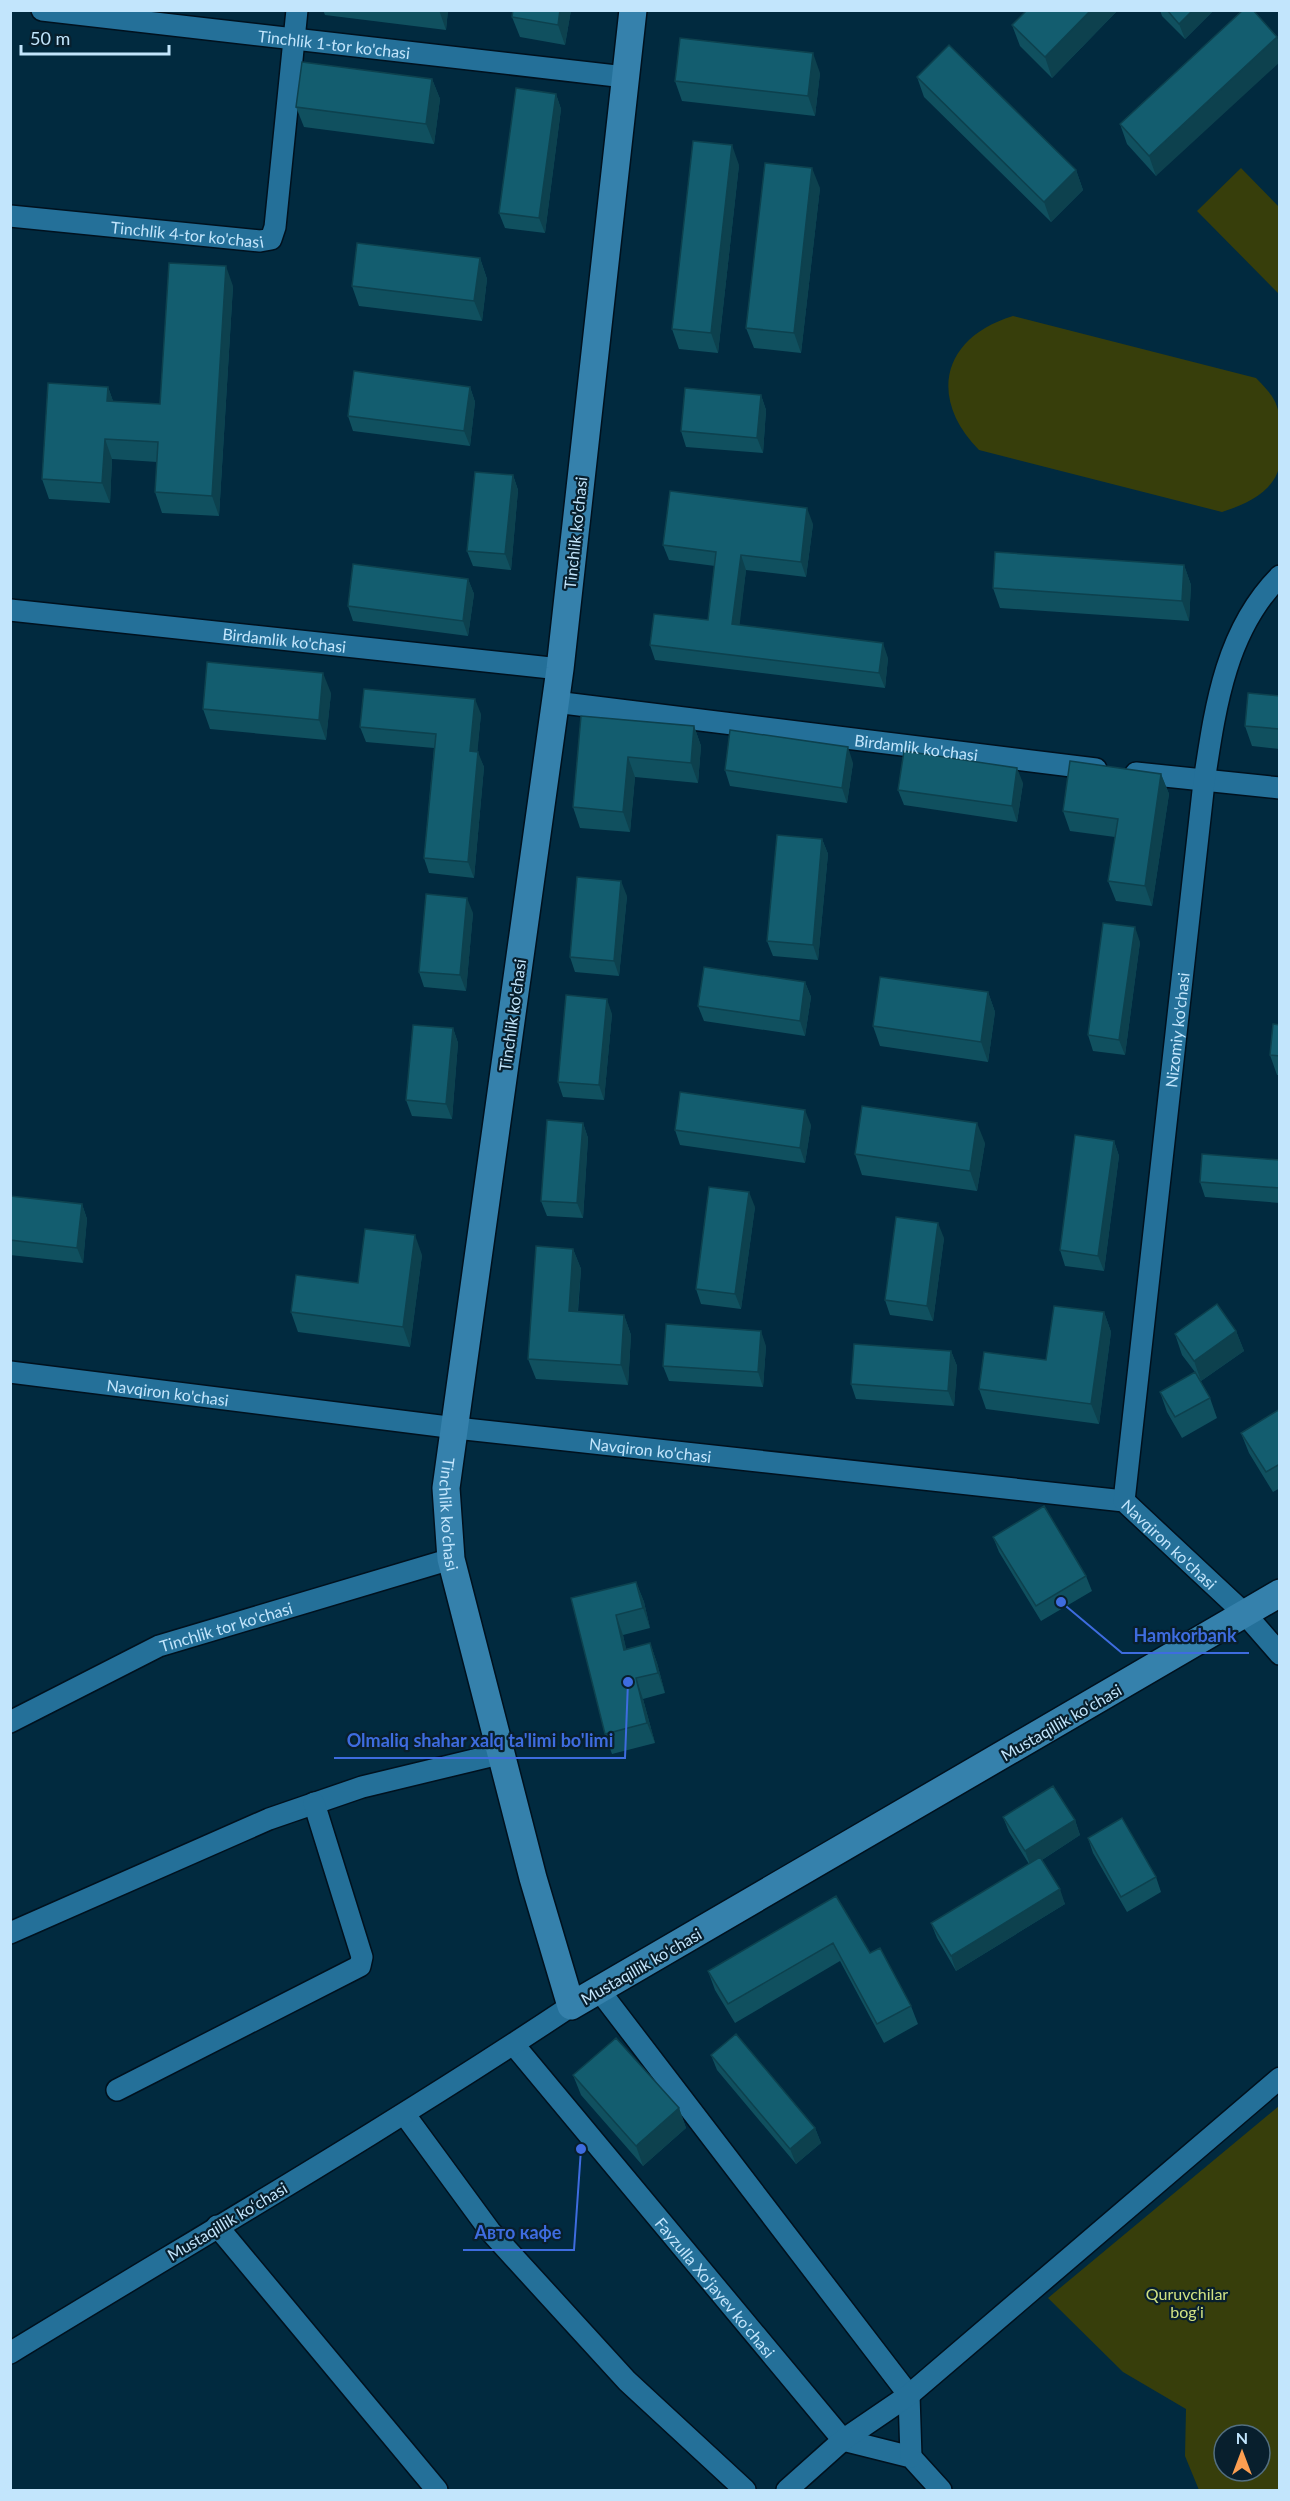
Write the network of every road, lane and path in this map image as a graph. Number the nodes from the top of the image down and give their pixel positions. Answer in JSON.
{"nodes":[{"id":1,"x":42,"y":10,"type":"edge"},
{"id":2,"x":297,"y":10,"type":"edge"},
{"id":3,"x":633,"y":10,"type":"edge"},
{"id":4,"x":295,"y":40,"type":"junction"},
{"id":5,"x":625,"y":77,"type":"junction"},
{"id":6,"x":10,"y":216,"type":"edge"},
{"id":7,"x":1280,"y":576,"type":"edge"},
{"id":8,"x":10,"y":610,"type":"edge"},
{"id":9,"x":560,"y":669,"type":"junction"},
{"id":10,"x":555,"y":702,"type":"junction"},
{"id":11,"x":1204,"y":782,"type":"junction"},
{"id":12,"x":1280,"y":788,"type":"edge"},
{"id":13,"x":10,"y":1372,"type":"edge"},
{"id":14,"x":456,"y":1428,"type":"junction"},
{"id":15,"x":1124,"y":1500,"type":"junction"},
{"id":16,"x":451,"y":1559,"type":"junction"},
{"id":17,"x":1280,"y":1593,"type":"edge"},
{"id":18,"x":1246,"y":1615,"type":"junction"},
{"id":19,"x":1280,"y":1654,"type":"edge"},
{"id":20,"x":10,"y":1722,"type":"edge"},
{"id":21,"x":502,"y":1753,"type":"junction"},
{"id":22,"x":314,"y":1803,"type":"junction"},
{"id":23,"x":10,"y":1933,"type":"edge"},
{"id":24,"x":599,"y":1990,"type":"junction"},
{"id":25,"x":571,"y":2006,"type":"junction"},
{"id":26,"x":514,"y":2045,"type":"junction"},
{"id":27,"x":1280,"y":2078,"type":"edge"},
{"id":28,"x":117,"y":2090,"type":"dead end"},
{"id":29,"x":405,"y":2115,"type":"junction"},
{"id":30,"x":217,"y":2226,"type":"junction"},
{"id":31,"x":10,"y":2353,"type":"edge"},
{"id":32,"x":909,"y":2395,"type":"junction"},
{"id":33,"x":843,"y":2440,"type":"junction"},
{"id":34,"x":911,"y":2457,"type":"junction"},
{"id":35,"x":437,"y":2490,"type":"edge"},
{"id":36,"x":745,"y":2490,"type":"edge"},
{"id":37,"x":787,"y":2490,"type":"edge"},
{"id":38,"x":941,"y":2490,"type":"edge"}],
"edges":[{"from":1,"to":4,"type":"street","name":"Tinchlik 1-tor ko'chasi"},
{"from":2,"to":4,"type":"street"},
{"from":3,"to":5,"type":"main road","name":"Tinchlik ko'chasi"},
{"from":4,"to":5,"type":"street","name":"Tinchlik 1-tor ko'chasi"},
{"from":4,"to":6,"type":"street","name":"Tinchlik 4-tor ko'chasi"},
{"from":5,"to":9,"type":"main road","name":"Tinchlik ko'chasi"},
{"from":7,"to":11,"type":"street","name":"Nizomiy ko'chasi"},
{"from":8,"to":9,"type":"street","name":"Birdamlik ko'chasi"},
{"from":9,"to":10,"type":"main road","name":"Tinchlik ko'chasi"},
{"from":10,"to":11,"type":"street","name":"Birdamlik ko'chasi"},
{"from":10,"to":14,"type":"main road","name":"Tinchlik ko'chasi"},
{"from":11,"to":12,"type":"street","name":"Birdamlik ko'chasi"},
{"from":11,"to":15,"type":"street","name":"Nizomiy ko'chasi"},
{"from":13,"to":14,"type":"street","name":"Navqiron ko'chasi"},
{"from":14,"to":15,"type":"street","name":"Navqiron ko'chasi"},
{"from":14,"to":16,"type":"main road","name":"Tinchlik ko'chasi"},
{"from":15,"to":18,"type":"street","name":"Navqiron ko'chasi"},
{"from":16,"to":20,"type":"street","name":"Tinchlik tor ko'chasi"},
{"from":16,"to":21,"type":"main road","name":"Tinchlik ko'chasi"},
{"from":17,"to":18,"type":"main road","name":"Mustaqillik koʻchasi"},
{"from":18,"to":19,"type":"street","name":"Navqiron ko'chasi"},
{"from":18,"to":24,"type":"main road","name":"Mustaqillik koʻchasi"},
{"from":21,"to":22,"type":"street"},
{"from":21,"to":25,"type":"main road","name":"Tinchlik ko'chasi"},
{"from":22,"to":23,"type":"street"},
{"from":22,"to":28,"type":"street"},
{"from":24,"to":25,"type":"main road","name":"Mustaqillik koʻchasi"},
{"from":24,"to":32,"type":"street"},
{"from":25,"to":26,"type":"street","name":"Mustaqillik koʻchasi"},
{"from":26,"to":29,"type":"street","name":"Mustaqillik koʻchasi"},
{"from":26,"to":33,"type":"street","name":"Fayzulla Xo‘jayev ko'chasi"},
{"from":27,"to":32,"type":"street"},
{"from":29,"to":30,"type":"street","name":"Mustaqillik koʻchasi"},
{"from":29,"to":36,"type":"street"},
{"from":30,"to":31,"type":"street","name":"Mustaqillik koʻchasi"},
{"from":30,"to":35,"type":"street"},
{"from":32,"to":33,"type":"street"},
{"from":32,"to":34,"type":"street"},
{"from":33,"to":34,"type":"street"},
{"from":33,"to":37,"type":"street"},
{"from":34,"to":38,"type":"street"}]}
